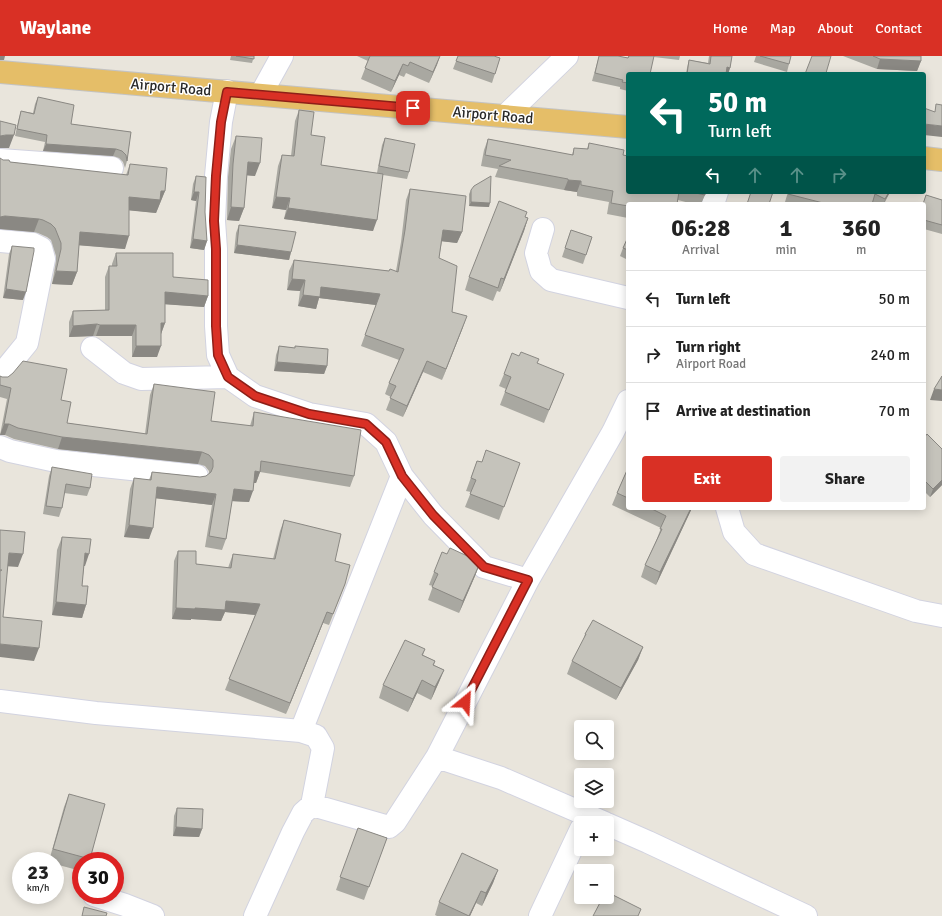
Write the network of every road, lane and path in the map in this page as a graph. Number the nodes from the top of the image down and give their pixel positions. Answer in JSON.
{"nodes":[{"id":1,"x":282,"y":56,"type":"edge"},
{"id":2,"x":567,"y":56,"type":"edge"},
{"id":3,"x":0,"y":72,"type":"edge"},
{"id":4,"x":227,"y":92,"type":"junction"},
{"id":5,"x":261,"y":94,"type":"junction"},
{"id":6,"x":505,"y":116,"type":"junction"},
{"id":7,"x":626,"y":127,"type":"edge"},
{"id":8,"x":926,"y":158,"type":"edge"},
{"id":9,"x":0,"y":160,"type":"edge"},
{"id":10,"x":942,"y":160,"type":"edge"},
{"id":11,"x":112,"y":168,"type":"dead end"},
{"id":12,"x":543,"y":229,"type":"dead end"},
{"id":13,"x":0,"y":241,"type":"edge"},
{"id":14,"x":626,"y":298,"type":"edge"},
{"id":15,"x":92,"y":348,"type":"dead end"},
{"id":16,"x":0,"y":376,"type":"edge"},
{"id":17,"x":228,"y":377,"type":"junction"},
{"id":18,"x":626,"y":406,"type":"edge"},
{"id":19,"x":0,"y":447,"type":"edge"},
{"id":20,"x":198,"y":476,"type":"edge"},
{"id":21,"x":402,"y":476,"type":"junction"},
{"id":22,"x":728,"y":510,"type":"edge"},
{"id":23,"x":528,"y":580,"type":"junction"},
{"id":24,"x":942,"y":616,"type":"edge"},
{"id":25,"x":0,"y":701,"type":"edge"},
{"id":26,"x":301,"y":731,"type":"junction"},
{"id":27,"x":437,"y":757,"type":"junction"},
{"id":28,"x":312,"y":805,"type":"junction"},
{"id":29,"x":579,"y":816,"type":"edge"},
{"id":30,"x":614,"y":830,"type":"edge"},
{"id":31,"x":574,"y":856,"type":"edge"},
{"id":32,"x":111,"y":904,"type":"edge"},
{"id":33,"x":123,"y":910,"type":"edge"},
{"id":34,"x":153,"y":916,"type":"edge"},
{"id":35,"x":255,"y":916,"type":"edge"},
{"id":36,"x":540,"y":916,"type":"edge"},
{"id":37,"x":806,"y":916,"type":"edge"}],
"edges":[{"from":1,"to":5,"type":"street"},
{"from":2,"to":6,"type":"street"},
{"from":3,"to":4,"type":"highway","name":"Airport Road"},
{"from":4,"to":5,"type":"highway","name":"Airport Road"},
{"from":4,"to":17,"type":"street"},
{"from":5,"to":6,"type":"highway","name":"Airport Road"},
{"from":6,"to":7,"type":"highway","name":"Airport Road"},
{"from":8,"to":10,"type":"highway"},
{"from":9,"to":11,"type":"street"},
{"from":12,"to":14,"type":"street"},
{"from":13,"to":16,"type":"street"},
{"from":15,"to":17,"type":"street"},
{"from":17,"to":21,"type":"street"},
{"from":18,"to":23,"type":"street"},
{"from":19,"to":20,"type":"street"},
{"from":21,"to":23,"type":"street"},
{"from":21,"to":26,"type":"street"},
{"from":22,"to":24,"type":"street"},
{"from":23,"to":27,"type":"street"},
{"from":25,"to":26,"type":"street"},
{"from":26,"to":28,"type":"street"},
{"from":27,"to":28,"type":"street"},
{"from":27,"to":29,"type":"street"},
{"from":28,"to":35,"type":"street"},
{"from":30,"to":37,"type":"street"},
{"from":31,"to":36,"type":"street"},
{"from":32,"to":33,"type":"street"},
{"from":33,"to":34,"type":"street"}]}
